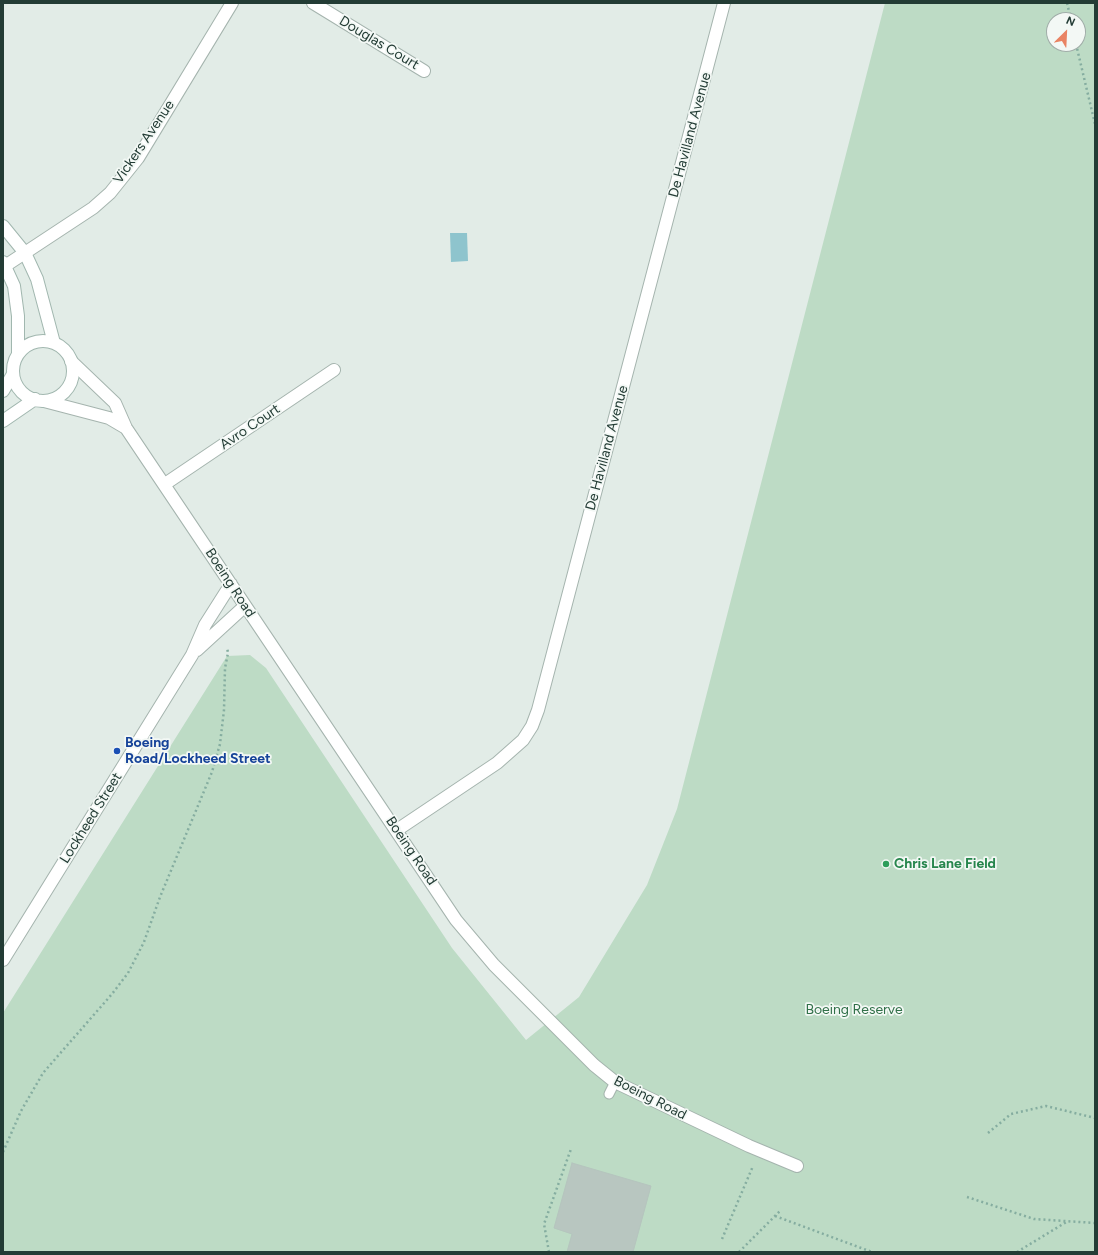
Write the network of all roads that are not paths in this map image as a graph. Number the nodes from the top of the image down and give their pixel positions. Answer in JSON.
{"nodes":[{"id":1,"x":232,"y":3,"type":"edge"},
{"id":2,"x":313,"y":3,"type":"edge"},
{"id":3,"x":724,"y":3,"type":"edge"},
{"id":4,"x":424,"y":71,"type":"dead end"},
{"id":5,"x":3,"y":226,"type":"edge"},
{"id":6,"x":25,"y":253,"type":"junction"},
{"id":7,"x":4,"y":264,"type":"edge"},
{"id":8,"x":54,"y":342,"type":"junction"},
{"id":9,"x":18,"y":353,"type":"junction"},
{"id":10,"x":71,"y":361,"type":"junction"},
{"id":11,"x":334,"y":370,"type":"dead end"},
{"id":12,"x":13,"y":374,"type":"junction"},
{"id":13,"x":3,"y":391,"type":"edge"},
{"id":14,"x":39,"y":400,"type":"junction"},
{"id":15,"x":3,"y":420,"type":"edge"},
{"id":16,"x":126,"y":428,"type":"junction"},
{"id":17,"x":165,"y":484,"type":"junction"},
{"id":18,"x":231,"y":584,"type":"junction"},
{"id":19,"x":245,"y":606,"type":"junction"},
{"id":20,"x":192,"y":655,"type":"junction"},
{"id":21,"x":397,"y":830,"type":"junction"},
{"id":22,"x":3,"y":960,"type":"edge"},
{"id":23,"x":615,"y":1082,"type":"junction"},
{"id":24,"x":609,"y":1094,"type":"dead end"},
{"id":25,"x":797,"y":1166,"type":"dead end"}],
"edges":[{"from":1,"to":6,"type":"street","name":"Vickers Avenue"},
{"from":2,"to":4,"type":"street","name":"Douglas Court"},
{"from":3,"to":21,"type":"street","name":"De Havilland Avenue"},
{"from":5,"to":6,"type":"street"},
{"from":6,"to":7,"type":"street","name":"Vickers Avenue"},
{"from":6,"to":8,"type":"street"},
{"from":7,"to":9,"type":"street"},
{"from":8,"to":9,"type":"street"},
{"from":8,"to":10,"type":"street"},
{"from":9,"to":12,"type":"street"},
{"from":10,"to":14,"type":"street"},
{"from":10,"to":16,"type":"street","name":"Boeing Road"},
{"from":11,"to":17,"type":"street","name":"Avro Court"},
{"from":12,"to":13,"type":"street"},
{"from":12,"to":14,"type":"street"},
{"from":14,"to":15,"type":"street"},
{"from":14,"to":16,"type":"street","name":"Boeing Road"},
{"from":16,"to":17,"type":"street","name":"Boeing Road"},
{"from":17,"to":18,"type":"street","name":"Boeing Road"},
{"from":18,"to":19,"type":"street","name":"Boeing Road"},
{"from":18,"to":20,"type":"street","name":"Lockheed Street"},
{"from":19,"to":20,"type":"street","name":"Lockheed Street"},
{"from":19,"to":21,"type":"street","name":"Boeing Road"},
{"from":20,"to":22,"type":"street","name":"Lockheed Street"},
{"from":21,"to":23,"type":"street","name":"Boeing Road"},
{"from":23,"to":24,"type":"lane"},
{"from":23,"to":25,"type":"street","name":"Boeing Road"}]}
